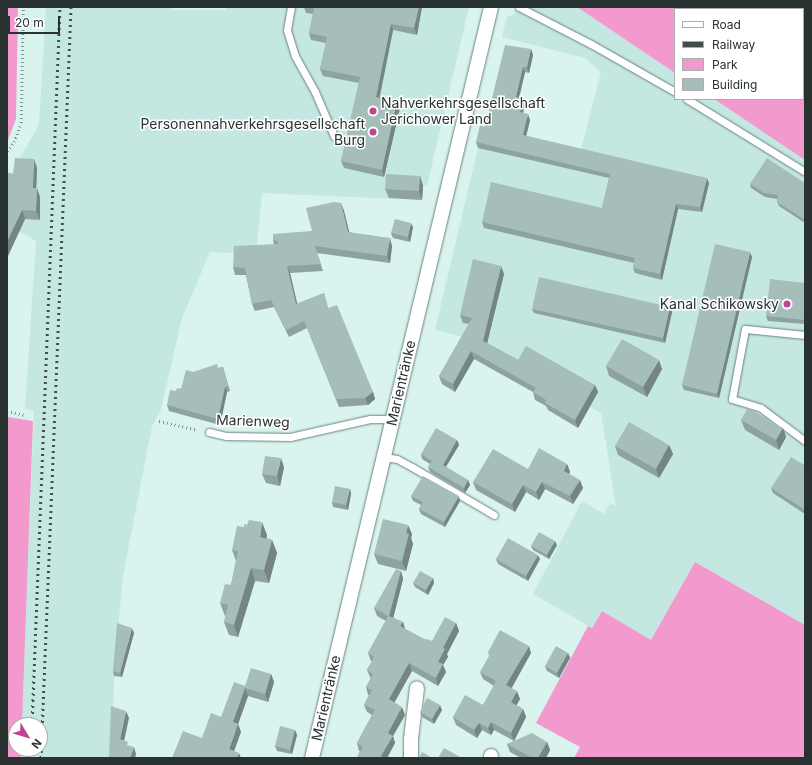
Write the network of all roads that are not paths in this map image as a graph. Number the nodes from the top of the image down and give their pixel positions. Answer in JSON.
{"nodes":[{"id":1,"x":291,"y":7,"type":"edge"},
{"id":2,"x":490,"y":7,"type":"edge"},
{"id":3,"x":519,"y":7,"type":"edge"},
{"id":4,"x":674,"y":91,"type":"edge"},
{"id":5,"x":689,"y":100,"type":"edge"},
{"id":6,"x":334,"y":136,"type":"dead end"},
{"id":7,"x":805,"y":172,"type":"edge"},
{"id":8,"x":805,"y":335,"type":"edge"},
{"id":9,"x":393,"y":419,"type":"junction"},
{"id":10,"x":210,"y":432,"type":"road end"},
{"id":11,"x":805,"y":441,"type":"edge"},
{"id":12,"x":384,"y":457,"type":"junction"},
{"id":13,"x":494,"y":515,"type":"dead end"},
{"id":14,"x":417,"y":688,"type":"dead end"},
{"id":15,"x":312,"y":758,"type":"edge"},
{"id":16,"x":412,"y":758,"type":"edge"}],
"edges":[{"from":1,"to":6,"type":"lane"},
{"from":2,"to":9,"type":"street","name":"Marientränke"},
{"from":3,"to":4,"type":"lane"},
{"from":5,"to":7,"type":"lane"},
{"from":8,"to":11,"type":"lane"},
{"from":9,"to":10,"type":"lane","name":"Marienweg"},
{"from":9,"to":12,"type":"street","name":"Marientränke"},
{"from":12,"to":13,"type":"lane"},
{"from":12,"to":15,"type":"street","name":"Marientränke"},
{"from":14,"to":16,"type":"street"}]}
